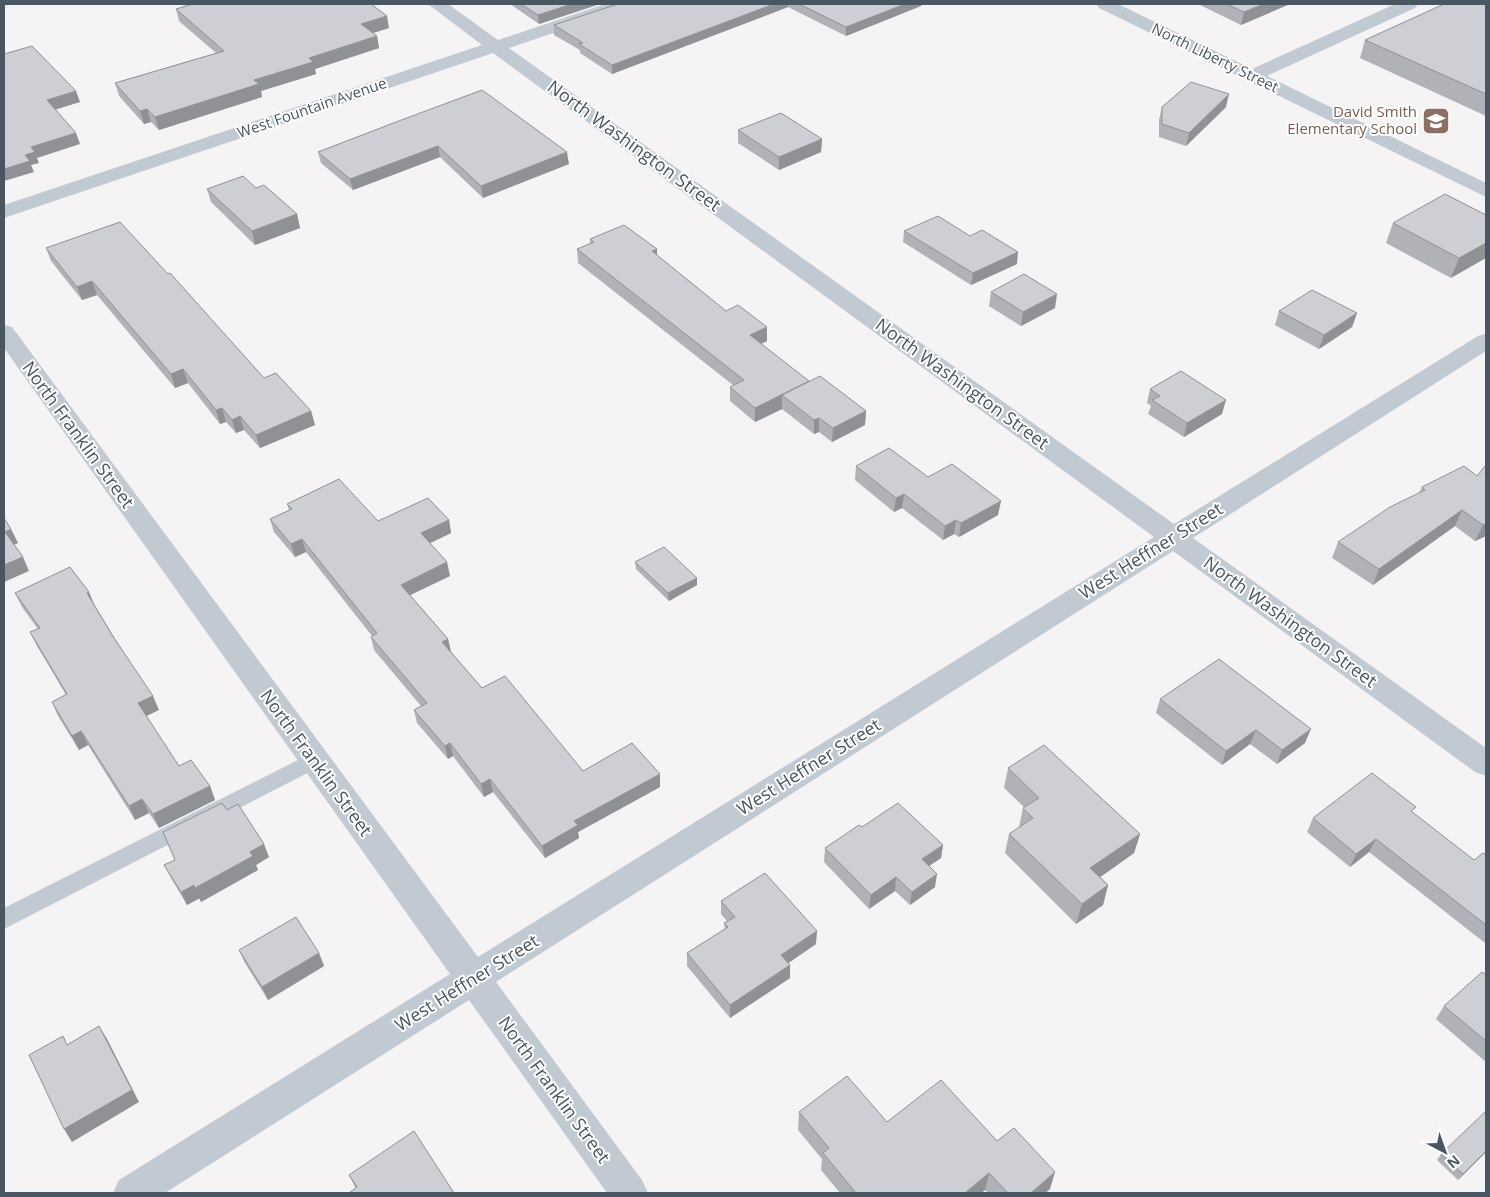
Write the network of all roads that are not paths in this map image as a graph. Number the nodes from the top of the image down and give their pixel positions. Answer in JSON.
{"nodes":[{"id":1,"x":437,"y":4,"type":"edge"},
{"id":2,"x":620,"y":4,"type":"edge"},
{"id":3,"x":1105,"y":4,"type":"edge"},
{"id":4,"x":1409,"y":4,"type":"edge"},
{"id":5,"x":496,"y":46,"type":"junction"},
{"id":6,"x":1252,"y":76,"type":"junction"},
{"id":7,"x":1486,"y":191,"type":"edge"},
{"id":8,"x":4,"y":212,"type":"edge"},
{"id":9,"x":4,"y":332,"type":"edge"},
{"id":10,"x":1486,"y":341,"type":"edge"},
{"id":11,"x":1173,"y":537,"type":"junction"},
{"id":12,"x":314,"y":760,"type":"junction"},
{"id":13,"x":1486,"y":764,"type":"edge"},
{"id":14,"x":4,"y":919,"type":"edge"},
{"id":15,"x":473,"y":979,"type":"junction"},
{"id":16,"x":132,"y":1193,"type":"edge"},
{"id":17,"x":629,"y":1193,"type":"edge"}],
"edges":[{"from":1,"to":5,"type":"street","name":"North Washington Street"},
{"from":2,"to":5,"type":"street","name":"West Fountain Avenue"},
{"from":3,"to":6,"type":"street","name":"North Liberty Street"},
{"from":4,"to":6,"type":"street"},
{"from":5,"to":8,"type":"street","name":"West Fountain Avenue"},
{"from":5,"to":11,"type":"street","name":"North Washington Street"},
{"from":6,"to":7,"type":"street","name":"North Liberty Street"},
{"from":9,"to":12,"type":"street","name":"North Franklin Street"},
{"from":10,"to":11,"type":"street","name":"West Heffner Street"},
{"from":11,"to":13,"type":"street","name":"North Washington Street"},
{"from":11,"to":15,"type":"street","name":"West Heffner Street"},
{"from":12,"to":14,"type":"lane"},
{"from":12,"to":15,"type":"street","name":"North Franklin Street"},
{"from":15,"to":16,"type":"street","name":"West Heffner Street"},
{"from":15,"to":17,"type":"street","name":"North Franklin Street"}]}
